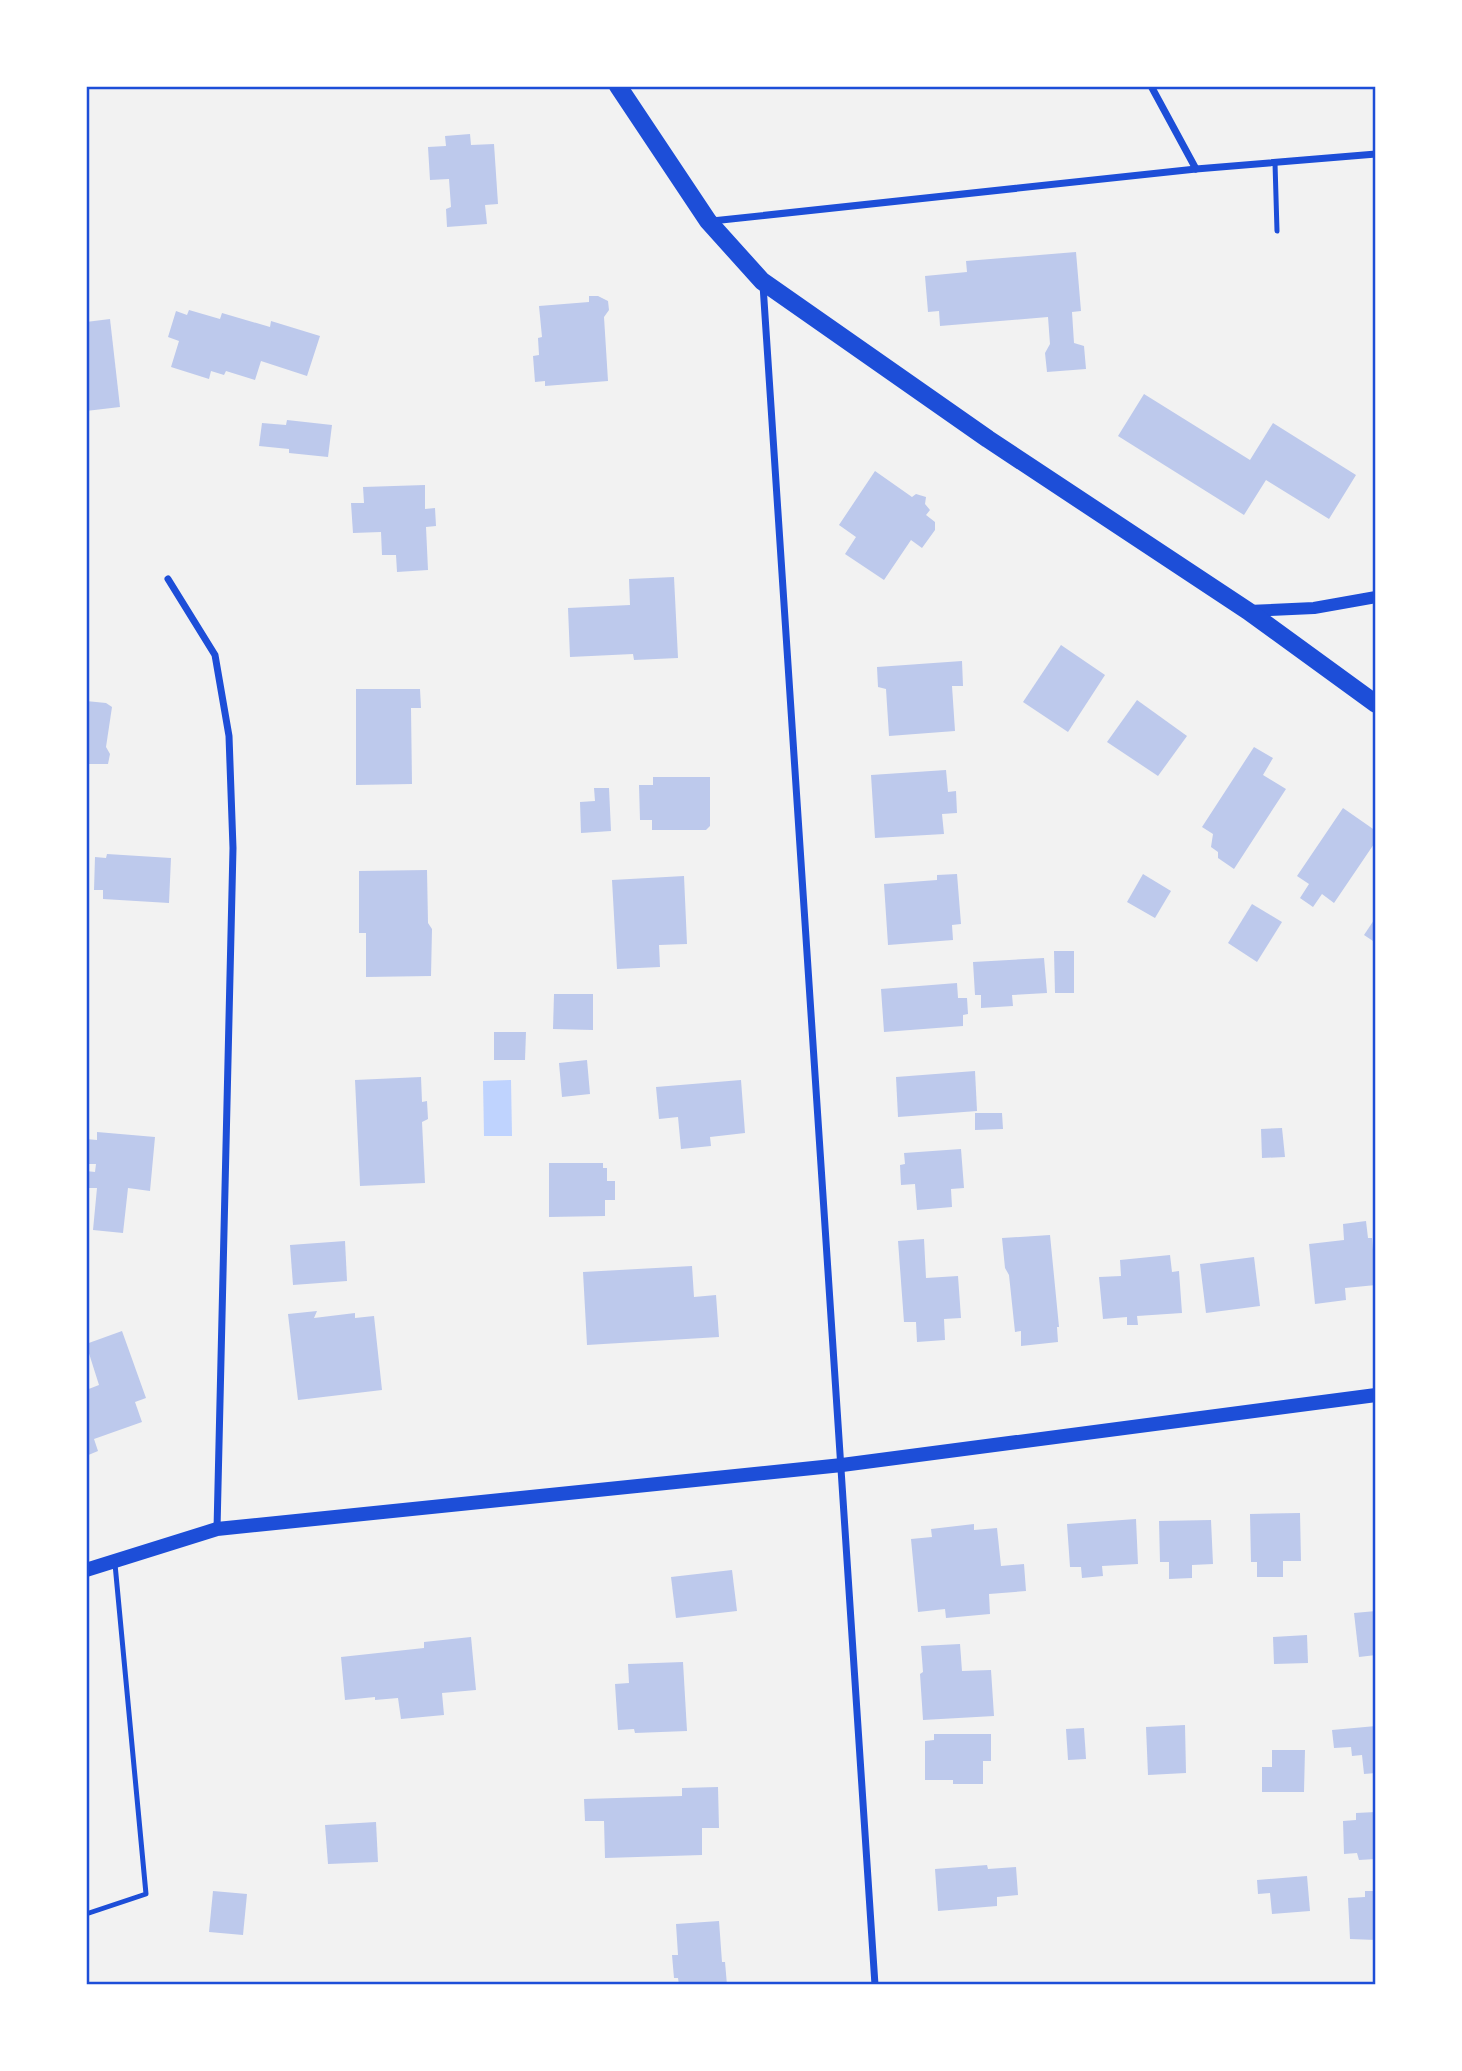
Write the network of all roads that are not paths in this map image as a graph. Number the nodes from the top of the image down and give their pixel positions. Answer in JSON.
{"nodes":[{"id":1,"x":618,"y":86,"type":"edge"},
{"id":2,"x":1151,"y":86,"type":"edge"},
{"id":3,"x":1376,"y":154,"type":"edge"},
{"id":4,"x":1275,"y":163,"type":"junction"},
{"id":5,"x":1196,"y":169,"type":"junction"},
{"id":6,"x":708,"y":221,"type":"junction"},
{"id":7,"x":1277,"y":231,"type":"dead end"},
{"id":8,"x":762,"y":281,"type":"junction"},
{"id":9,"x":168,"y":579,"type":"dead end"},
{"id":10,"x":1376,"y":597,"type":"edge"},
{"id":11,"x":1248,"y":611,"type":"junction"},
{"id":12,"x":1376,"y":704,"type":"edge"},
{"id":13,"x":1376,"y":1395,"type":"edge"},
{"id":14,"x":842,"y":1465,"type":"junction"},
{"id":15,"x":217,"y":1529,"type":"junction"},
{"id":16,"x":115,"y":1560,"type":"junction"},
{"id":17,"x":86,"y":1570,"type":"edge"},
{"id":18,"x":86,"y":1914,"type":"edge"},
{"id":19,"x":875,"y":1985,"type":"edge"}],
"edges":[{"from":1,"to":6,"type":"main road"},
{"from":2,"to":5,"type":"street"},
{"from":3,"to":4,"type":"street"},
{"from":4,"to":5,"type":"street"},
{"from":4,"to":7,"type":"lane"},
{"from":5,"to":6,"type":"street"},
{"from":6,"to":8,"type":"main road"},
{"from":8,"to":11,"type":"main road"},
{"from":8,"to":14,"type":"street"},
{"from":9,"to":15,"type":"street"},
{"from":10,"to":11,"type":"street"},
{"from":11,"to":12,"type":"main road"},
{"from":13,"to":14,"type":"main road"},
{"from":14,"to":15,"type":"main road"},
{"from":14,"to":19,"type":"street"},
{"from":15,"to":16,"type":"main road"},
{"from":16,"to":17,"type":"main road"},
{"from":16,"to":18,"type":"lane"}]}
